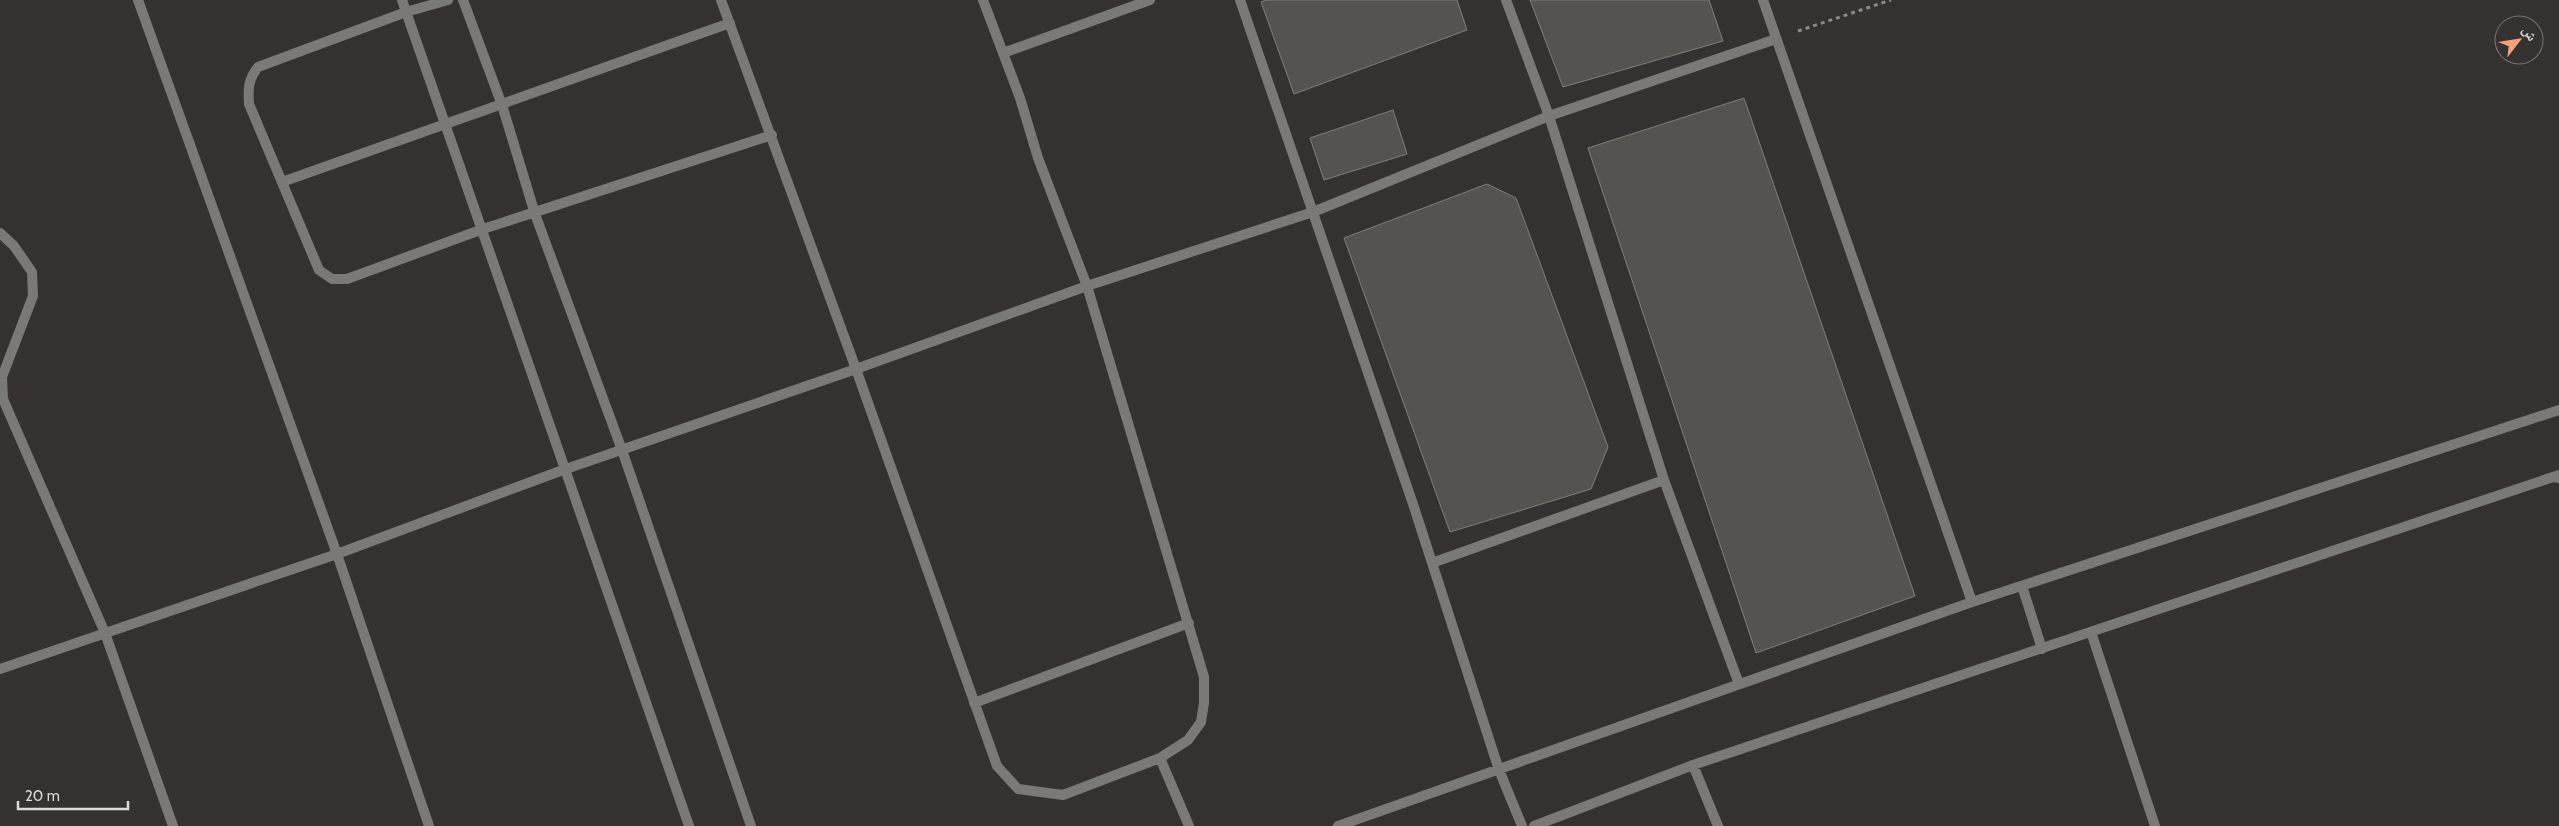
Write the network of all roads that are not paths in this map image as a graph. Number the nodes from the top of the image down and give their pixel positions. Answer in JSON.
{"nodes":[{"id":1,"x":138,"y":0,"type":"edge"},
{"id":2,"x":402,"y":0,"type":"edge"},
{"id":3,"x":448,"y":0,"type":"edge"},
{"id":4,"x":463,"y":0,"type":"edge"},
{"id":5,"x":721,"y":0,"type":"edge"},
{"id":6,"x":983,"y":0,"type":"edge"},
{"id":7,"x":1150,"y":0,"type":"edge"},
{"id":8,"x":1240,"y":0,"type":"edge"},
{"id":9,"x":1506,"y":0,"type":"edge"},
{"id":10,"x":1763,"y":0,"type":"edge"},
{"id":11,"x":406,"y":12,"type":"junction"},
{"id":12,"x":730,"y":23,"type":"junction"},
{"id":13,"x":1776,"y":39,"type":"junction"},
{"id":14,"x":1003,"y":53,"type":"junction"},
{"id":15,"x":502,"y":105,"type":"junction"},
{"id":16,"x":1549,"y":116,"type":"junction"},
{"id":17,"x":446,"y":125,"type":"junction"},
{"id":18,"x":772,"y":135,"type":"junction"},
{"id":19,"x":282,"y":182,"type":"junction"},
{"id":20,"x":1313,"y":212,"type":"junction"},
{"id":21,"x":535,"y":214,"type":"junction"},
{"id":22,"x":483,"y":229,"type":"junction"},
{"id":23,"x":0,"y":233,"type":"edge"},
{"id":24,"x":1087,"y":286,"type":"junction"},
{"id":25,"x":856,"y":369,"type":"junction"},
{"id":26,"x":2,"y":400,"type":"edge"},
{"id":27,"x":2559,"y":410,"type":"edge"},
{"id":28,"x":622,"y":450,"type":"junction"},
{"id":29,"x":563,"y":470,"type":"junction"},
{"id":30,"x":2557,"y":477,"type":"edge"},
{"id":31,"x":1664,"y":480,"type":"junction"},
{"id":32,"x":337,"y":554,"type":"junction"},
{"id":33,"x":1432,"y":563,"type":"junction"},
{"id":34,"x":2022,"y":586,"type":"junction"},
{"id":35,"x":1972,"y":602,"type":"junction"},
{"id":36,"x":1189,"y":623,"type":"junction"},
{"id":37,"x":2091,"y":632,"type":"junction"},
{"id":38,"x":105,"y":633,"type":"junction"},
{"id":39,"x":2042,"y":649,"type":"junction"},
{"id":40,"x":0,"y":669,"type":"edge"},
{"id":41,"x":1739,"y":684,"type":"junction"},
{"id":42,"x":974,"y":703,"type":"junction"},
{"id":43,"x":1160,"y":758,"type":"junction"},
{"id":44,"x":1693,"y":765,"type":"junction"},
{"id":45,"x":1499,"y":770,"type":"junction"},
{"id":46,"x":173,"y":826,"type":"edge"},
{"id":47,"x":429,"y":826,"type":"edge"},
{"id":48,"x":689,"y":826,"type":"edge"},
{"id":49,"x":751,"y":826,"type":"edge"},
{"id":50,"x":1189,"y":826,"type":"edge"},
{"id":51,"x":1338,"y":826,"type":"edge"},
{"id":52,"x":1522,"y":826,"type":"edge"},
{"id":53,"x":1534,"y":826,"type":"edge"},
{"id":54,"x":1718,"y":826,"type":"edge"},
{"id":55,"x":2155,"y":826,"type":"edge"}],
"edges":[{"from":1,"to":32,"type":"street"},
{"from":2,"to":11,"type":"street"},
{"from":3,"to":11,"type":"street"},
{"from":4,"to":15,"type":"street"},
{"from":5,"to":12,"type":"street"},
{"from":6,"to":14,"type":"street"},
{"from":7,"to":14,"type":"street"},
{"from":8,"to":20,"type":"street"},
{"from":9,"to":16,"type":"street"},
{"from":10,"to":13,"type":"street"},
{"from":11,"to":17,"type":"street"},
{"from":11,"to":19,"type":"street"},
{"from":12,"to":15,"type":"street"},
{"from":12,"to":18,"type":"street"},
{"from":13,"to":16,"type":"street"},
{"from":13,"to":35,"type":"street"},
{"from":14,"to":24,"type":"street"},
{"from":15,"to":17,"type":"street"},
{"from":15,"to":21,"type":"street"},
{"from":16,"to":20,"type":"street"},
{"from":16,"to":31,"type":"street"},
{"from":17,"to":19,"type":"street"},
{"from":17,"to":22,"type":"street"},
{"from":18,"to":21,"type":"street"},
{"from":18,"to":25,"type":"street"},
{"from":19,"to":22,"type":"street"},
{"from":20,"to":24,"type":"street"},
{"from":20,"to":33,"type":"street"},
{"from":21,"to":22,"type":"street"},
{"from":21,"to":28,"type":"street"},
{"from":22,"to":29,"type":"street"},
{"from":23,"to":26,"type":"street"},
{"from":24,"to":25,"type":"street"},
{"from":24,"to":36,"type":"street"},
{"from":25,"to":28,"type":"street"},
{"from":25,"to":42,"type":"street"},
{"from":26,"to":38,"type":"street"},
{"from":27,"to":34,"type":"street"},
{"from":28,"to":29,"type":"street"},
{"from":28,"to":49,"type":"street"},
{"from":29,"to":32,"type":"street"},
{"from":29,"to":48,"type":"street"},
{"from":30,"to":37,"type":"street"},
{"from":31,"to":33,"type":"street"},
{"from":31,"to":41,"type":"street"},
{"from":32,"to":38,"type":"street"},
{"from":32,"to":47,"type":"street"},
{"from":33,"to":45,"type":"street"},
{"from":34,"to":35,"type":"street"},
{"from":34,"to":39,"type":"street"},
{"from":35,"to":41,"type":"street"},
{"from":36,"to":42,"type":"street"},
{"from":36,"to":43,"type":"street"},
{"from":37,"to":39,"type":"street"},
{"from":37,"to":55,"type":"street"},
{"from":38,"to":40,"type":"street"},
{"from":38,"to":46,"type":"street"},
{"from":39,"to":44,"type":"street"},
{"from":41,"to":45,"type":"street"},
{"from":42,"to":43,"type":"street"},
{"from":43,"to":50,"type":"street"},
{"from":44,"to":53,"type":"street"},
{"from":44,"to":54,"type":"street"},
{"from":45,"to":51,"type":"street"},
{"from":45,"to":52,"type":"street"}]}
